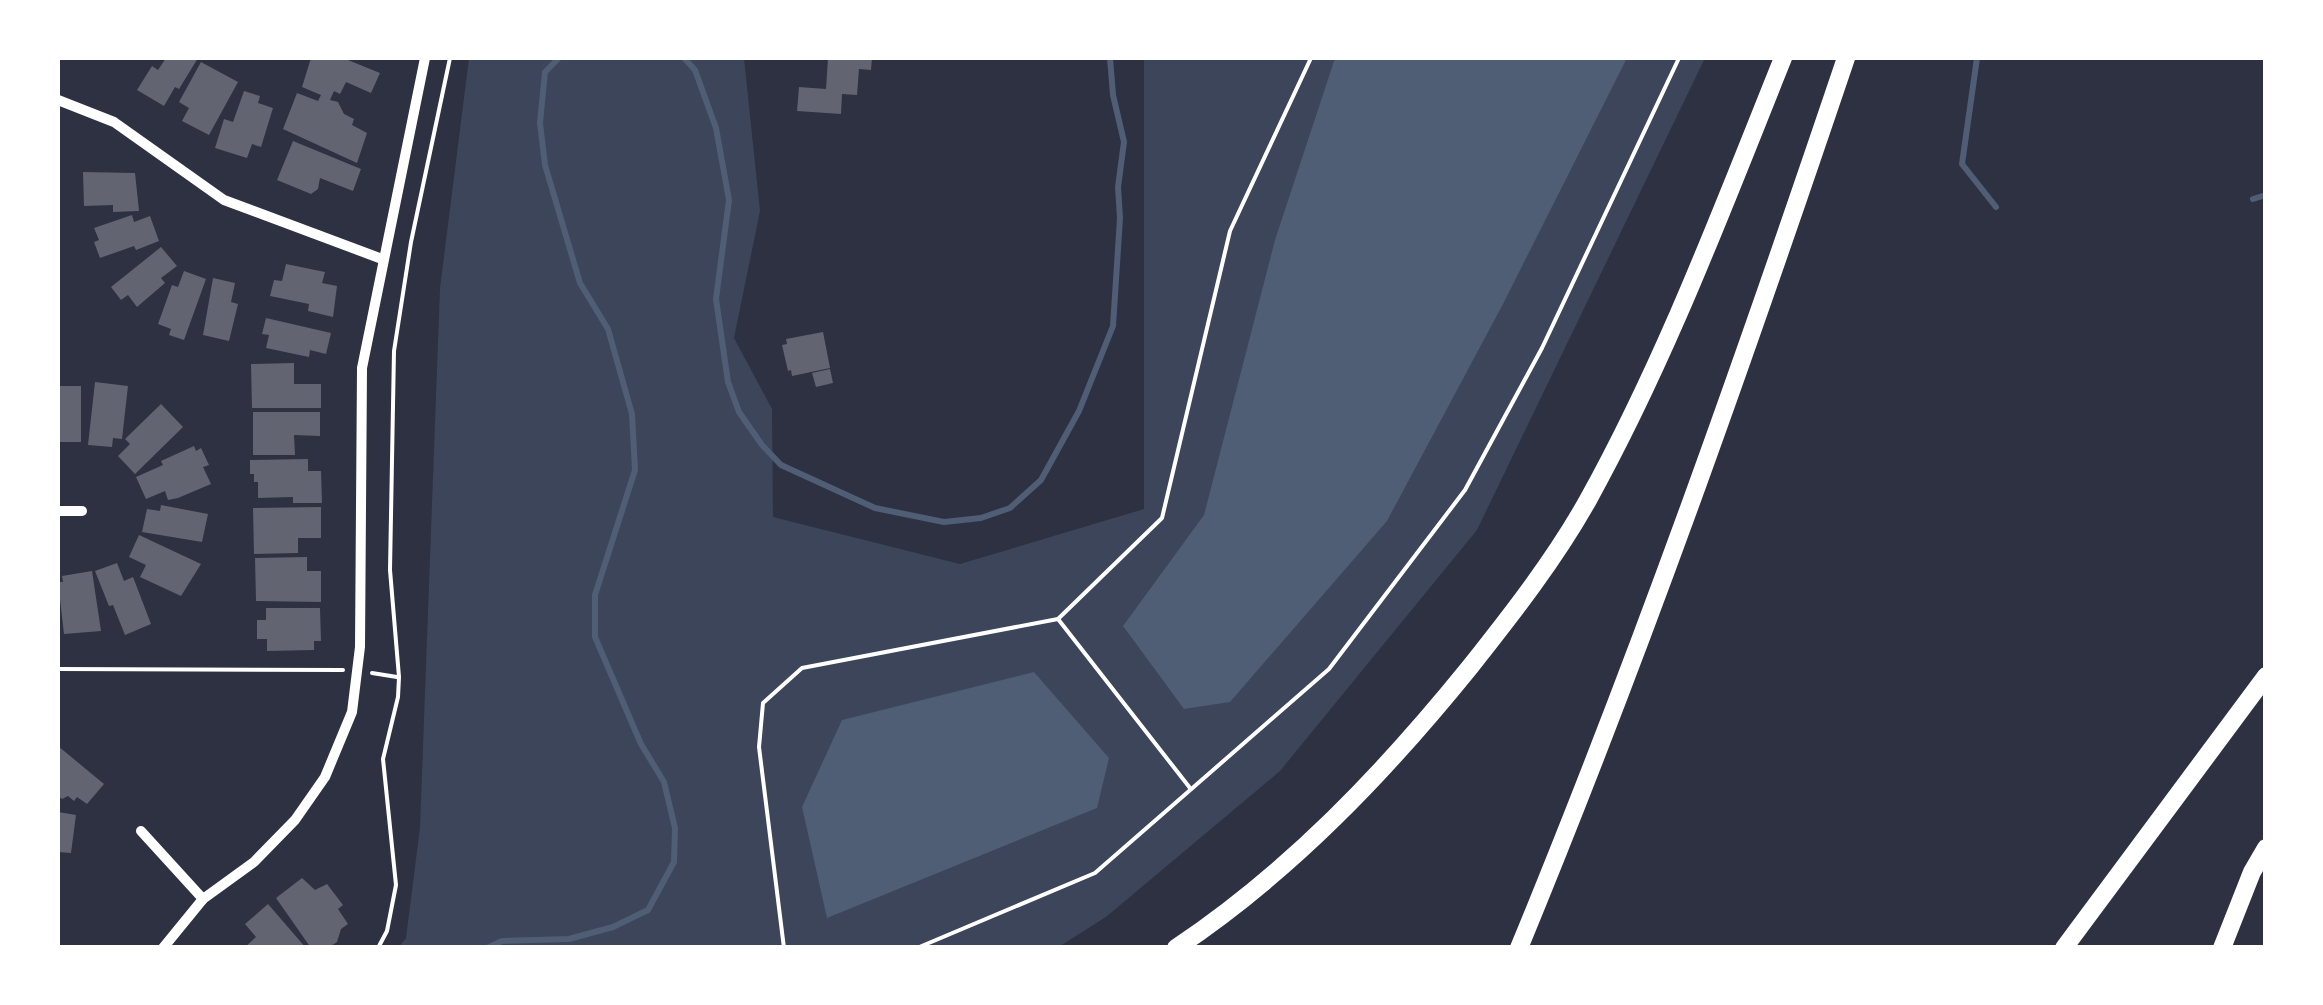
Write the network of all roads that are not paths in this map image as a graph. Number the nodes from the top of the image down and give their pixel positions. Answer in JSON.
{"nodes":[{"id":1,"x":426,"y":58,"type":"edge"},
{"id":2,"x":1782,"y":58,"type":"edge"},
{"id":3,"x":1846,"y":58,"type":"edge"},
{"id":4,"x":58,"y":100,"type":"edge"},
{"id":5,"x":382,"y":258,"type":"junction"},
{"id":6,"x":58,"y":511,"type":"edge"},
{"id":7,"x":82,"y":511,"type":"dead end"},
{"id":8,"x":2266,"y":676,"type":"edge"},
{"id":9,"x":141,"y":831,"type":"dead end"},
{"id":10,"x":2266,"y":848,"type":"edge"},
{"id":11,"x":203,"y":899,"type":"junction"},
{"id":12,"x":163,"y":948,"type":"edge"},
{"id":13,"x":1176,"y":948,"type":"edge"},
{"id":14,"x":1520,"y":948,"type":"edge"},
{"id":15,"x":2067,"y":948,"type":"edge"},
{"id":16,"x":2222,"y":948,"type":"edge"}],
"edges":[{"from":1,"to":5,"type":"street"},
{"from":2,"to":13,"type":"highway"},
{"from":3,"to":14,"type":"highway"},
{"from":4,"to":5,"type":"street"},
{"from":5,"to":11,"type":"street"},
{"from":6,"to":7,"type":"street"},
{"from":8,"to":15,"type":"highway"},
{"from":9,"to":11,"type":"street"},
{"from":10,"to":16,"type":"highway"},
{"from":11,"to":12,"type":"street"}]}
